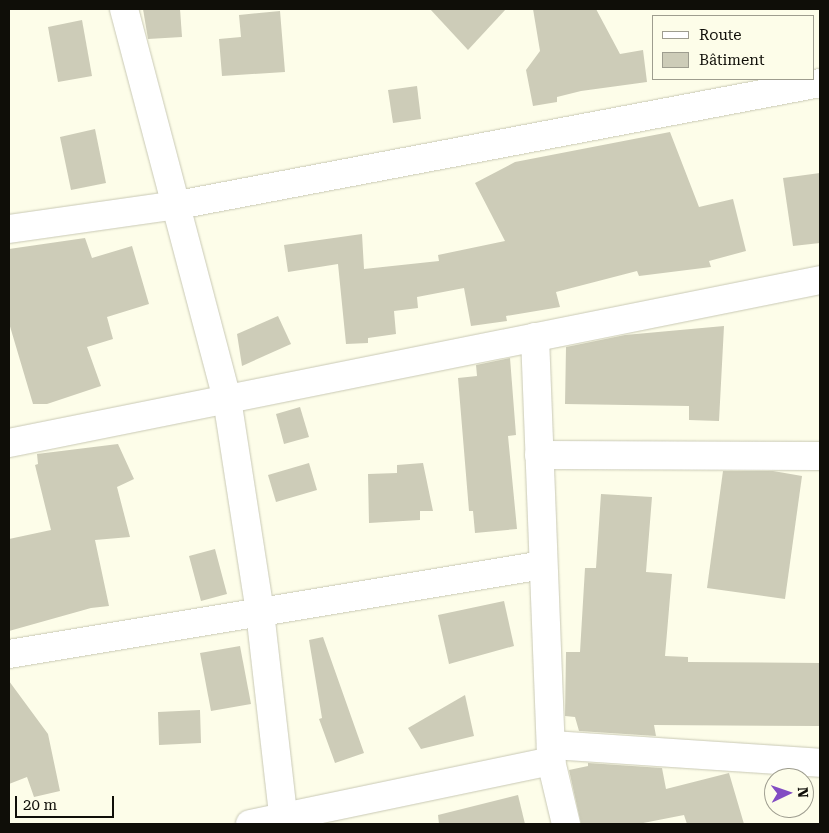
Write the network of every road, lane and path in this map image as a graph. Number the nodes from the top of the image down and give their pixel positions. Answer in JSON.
{"nodes":[{"id":1,"x":124,"y":9,"type":"edge"},
{"id":2,"x":820,"y":83,"type":"edge"},
{"id":3,"x":178,"y":205,"type":"junction"},
{"id":4,"x":9,"y":229,"type":"edge"},
{"id":5,"x":820,"y":280,"type":"edge"},
{"id":6,"x":535,"y":337,"type":"junction"},
{"id":7,"x":227,"y":399,"type":"junction"},
{"id":8,"x":9,"y":443,"type":"edge"},
{"id":9,"x":539,"y":455,"type":"junction"},
{"id":10,"x":820,"y":456,"type":"edge"},
{"id":11,"x":543,"y":564,"type":"junction"},
{"id":12,"x":260,"y":612,"type":"junction"},
{"id":13,"x":9,"y":654,"type":"edge"},
{"id":14,"x":551,"y":753,"type":"junction"},
{"id":15,"x":820,"y":763,"type":"edge"},
{"id":16,"x":284,"y":821,"type":"edge"},
{"id":17,"x":250,"y":824,"type":"edge"},
{"id":18,"x":566,"y":824,"type":"edge"}],
"edges":[{"from":1,"to":3,"type":"street"},
{"from":2,"to":3,"type":"street"},
{"from":3,"to":4,"type":"street"},
{"from":3,"to":7,"type":"street"},
{"from":5,"to":6,"type":"street"},
{"from":6,"to":7,"type":"street"},
{"from":6,"to":9,"type":"street"},
{"from":7,"to":8,"type":"street"},
{"from":7,"to":12,"type":"street"},
{"from":9,"to":10,"type":"street"},
{"from":9,"to":11,"type":"street"},
{"from":11,"to":12,"type":"street"},
{"from":11,"to":14,"type":"street"},
{"from":12,"to":13,"type":"street"},
{"from":12,"to":16,"type":"street"},
{"from":14,"to":15,"type":"street"},
{"from":14,"to":16,"type":"street"},
{"from":14,"to":18,"type":"street"},
{"from":16,"to":17,"type":"street"}]}
